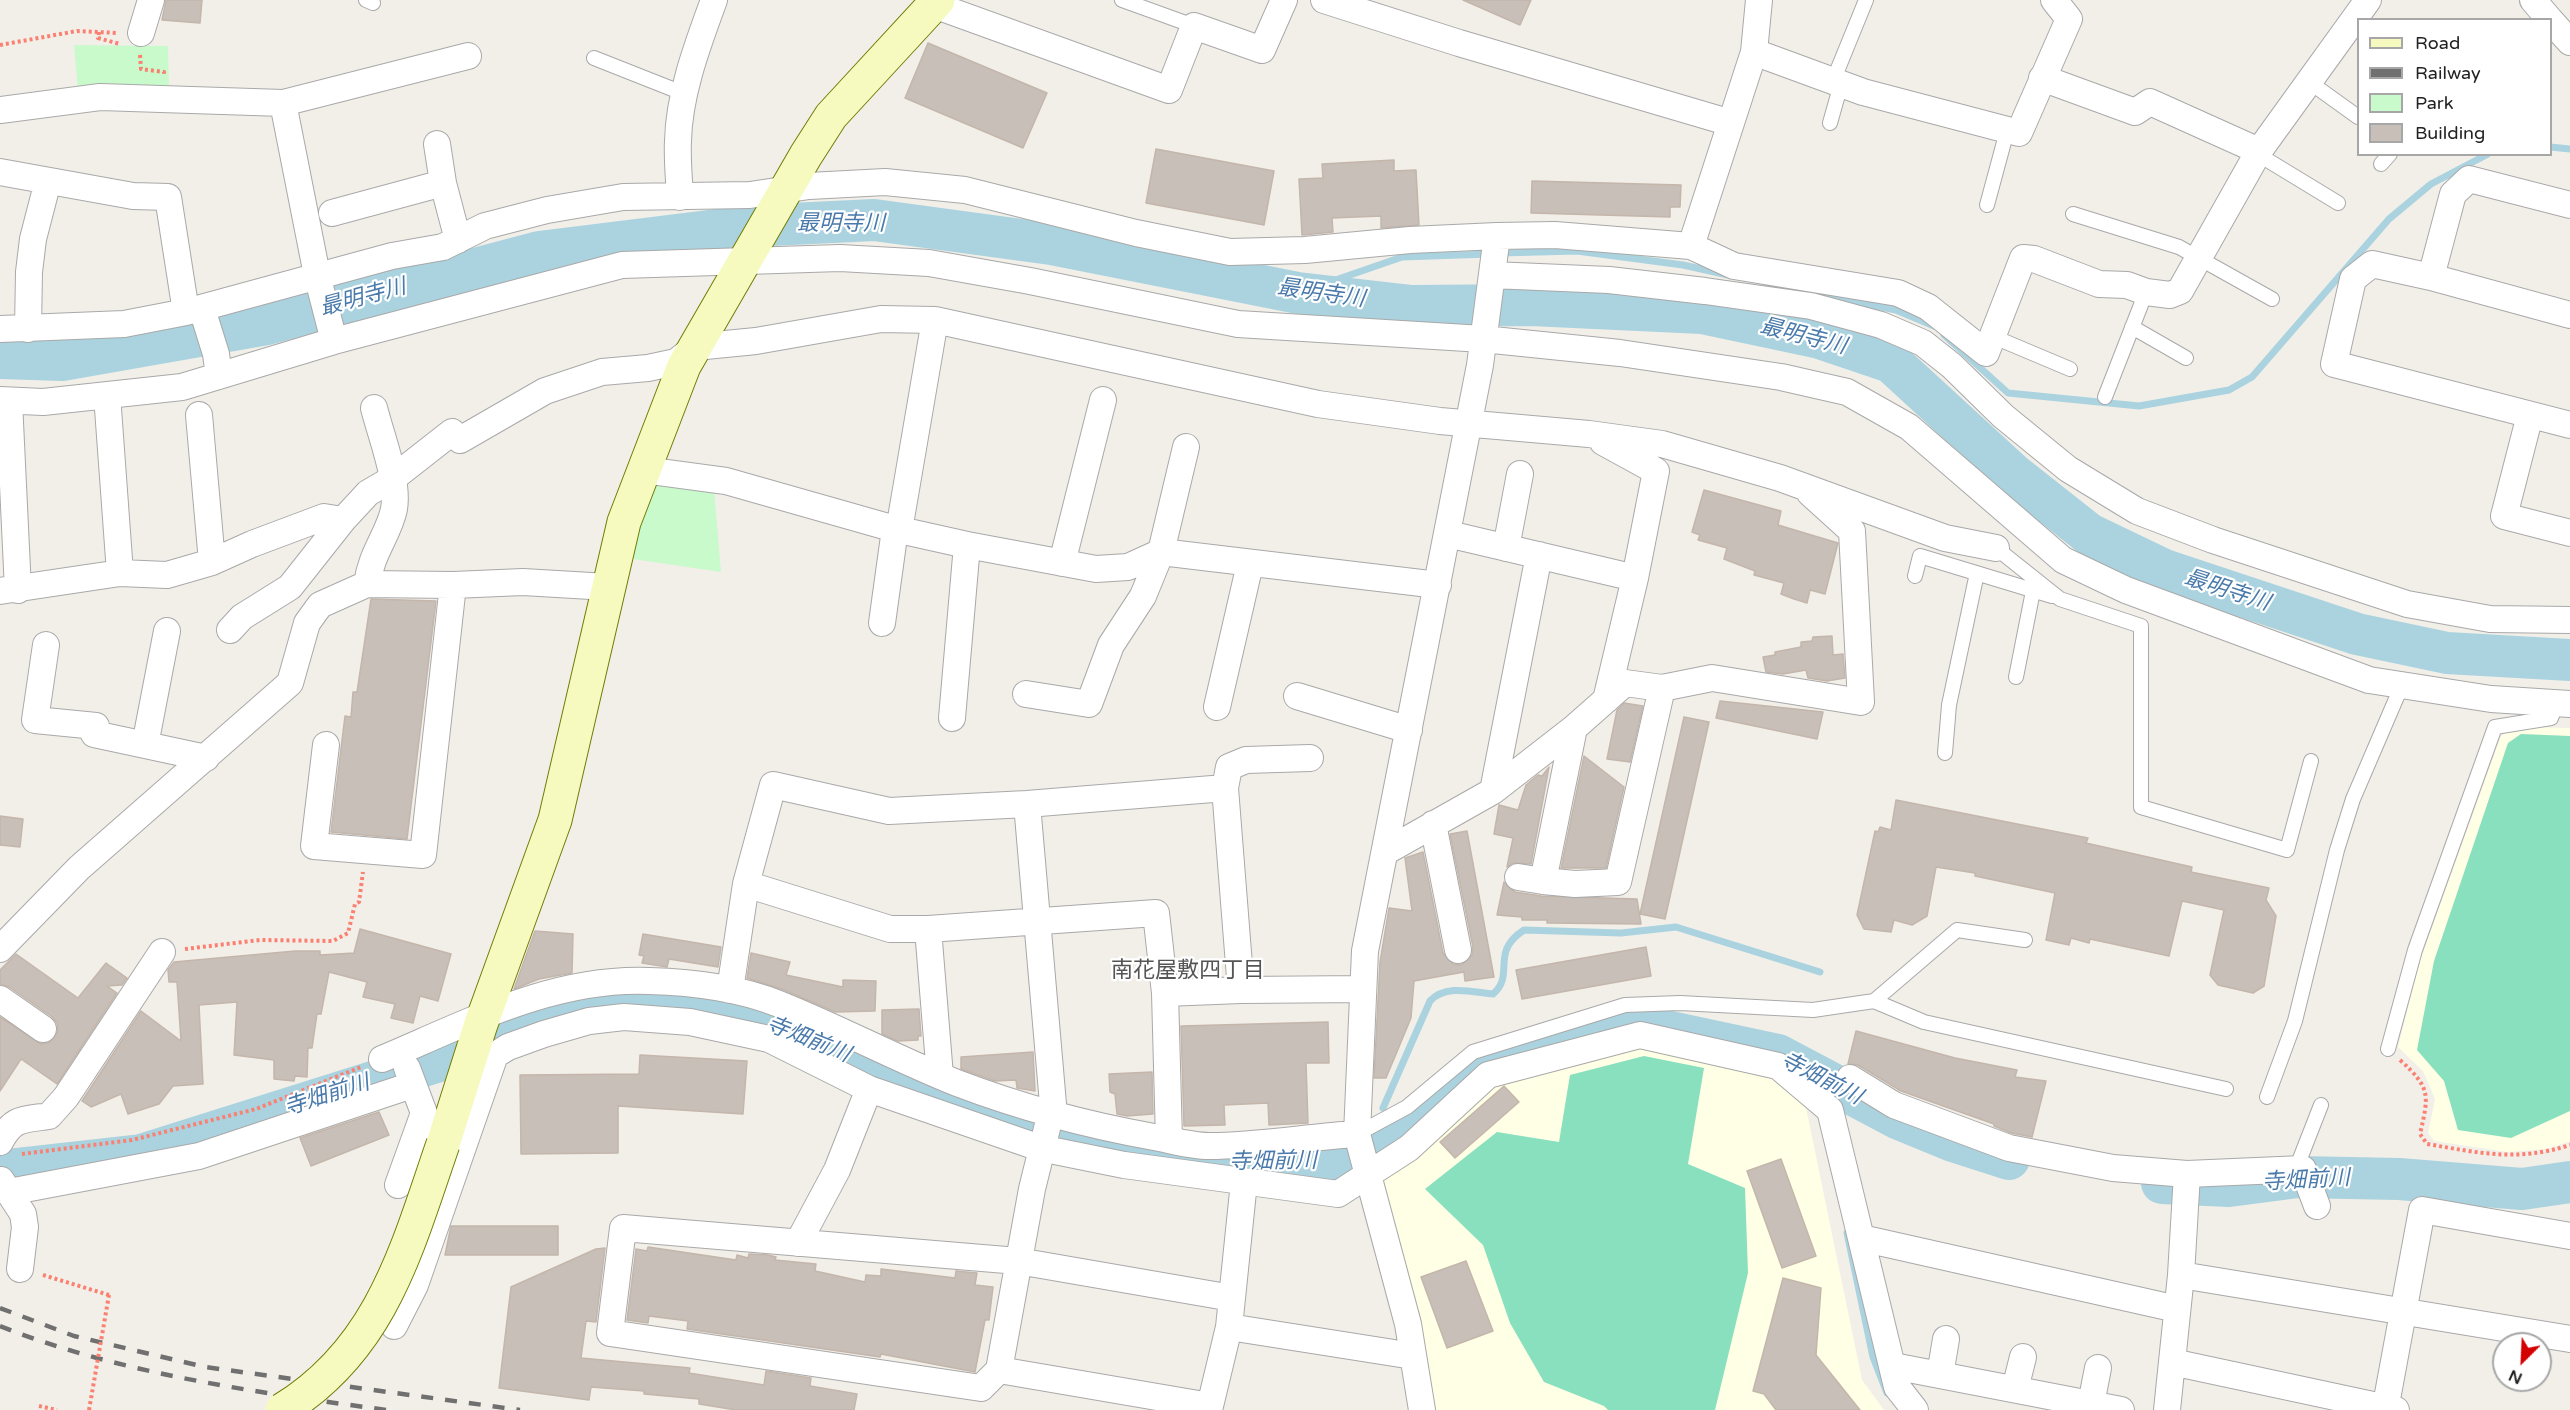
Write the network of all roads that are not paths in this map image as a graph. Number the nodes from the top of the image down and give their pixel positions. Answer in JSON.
{"nodes":[{"id":1,"x":151,"y":0,"type":"edge"},
{"id":2,"x":714,"y":0,"type":"edge"},
{"id":3,"x":1122,"y":0,"type":"edge"},
{"id":4,"x":1284,"y":0,"type":"edge"},
{"id":5,"x":1324,"y":0,"type":"edge"},
{"id":6,"x":1759,"y":0,"type":"edge"},
{"id":7,"x":1866,"y":0,"type":"edge"},
{"id":8,"x":2054,"y":0,"type":"edge"},
{"id":9,"x":2368,"y":0,"type":"edge"},
{"id":10,"x":2533,"y":0,"type":"edge"},
{"id":11,"x":936,"y":2,"type":"edge"},
{"id":12,"x":2548,"y":18,"type":"edge"},
{"id":13,"x":2552,"y":22,"type":"edge"},
{"id":14,"x":1194,"y":26,"type":"junction"},
{"id":15,"x":141,"y":33,"type":"road end"},
{"id":16,"x":2570,"y":42,"type":"edge"},
{"id":17,"x":1754,"y":52,"type":"junction"},
{"id":18,"x":468,"y":56,"type":"dead end"},
{"id":19,"x":594,"y":58,"type":"dead end"},
{"id":20,"x":2042,"y":78,"type":"junction"},
{"id":21,"x":2308,"y":81,"type":"junction"},
{"id":22,"x":1837,"y":83,"type":"junction"},
{"id":23,"x":685,"y":94,"type":"junction"},
{"id":24,"x":283,"y":103,"type":"junction"},
{"id":25,"x":0,"y":110,"type":"edge"},
{"id":26,"x":2357,"y":116,"type":"edge"},
{"id":27,"x":1731,"y":123,"type":"junction"},
{"id":28,"x":1830,"y":123,"type":"dead end"},
{"id":29,"x":2007,"y":131,"type":"junction"},
{"id":30,"x":437,"y":144,"type":"dead end"},
{"id":31,"x":2259,"y":151,"type":"junction"},
{"id":32,"x":0,"y":172,"type":"edge"},
{"id":33,"x":48,"y":181,"type":"junction"},
{"id":34,"x":443,"y":183,"type":"junction"},
{"id":35,"x":784,"y":194,"type":"junction"},
{"id":36,"x":680,"y":197,"type":"junction"},
{"id":37,"x":2338,"y":203,"type":"dead end"},
{"id":38,"x":1987,"y":205,"type":"dead end"},
{"id":39,"x":2570,"y":205,"type":"edge"},
{"id":40,"x":332,"y":213,"type":"dead end"},
{"id":41,"x":2073,"y":214,"type":"dead end"},
{"id":42,"x":458,"y":240,"type":"junction"},
{"id":43,"x":1691,"y":246,"type":"junction"},
{"id":44,"x":748,"y":255,"type":"junction"},
{"id":45,"x":2199,"y":257,"type":"junction"},
{"id":46,"x":1494,"y":259,"type":"junction"},
{"id":47,"x":2431,"y":277,"type":"junction"},
{"id":48,"x":318,"y":278,"type":"junction"},
{"id":49,"x":2146,"y":292,"type":"junction"},
{"id":50,"x":2272,"y":299,"type":"dead end"},
{"id":51,"x":194,"y":310,"type":"junction"},
{"id":52,"x":2570,"y":315,"type":"edge"},
{"id":53,"x":935,"y":320,"type":"junction"},
{"id":54,"x":2132,"y":327,"type":"junction"},
{"id":55,"x":0,"y":329,"type":"edge"},
{"id":56,"x":28,"y":329,"type":"junction"},
{"id":57,"x":1484,"y":333,"type":"junction"},
{"id":58,"x":1994,"y":337,"type":"junction"},
{"id":59,"x":333,"y":339,"type":"junction"},
{"id":60,"x":695,"y":347,"type":"junction"},
{"id":61,"x":2186,"y":358,"type":"dead end"},
{"id":62,"x":2070,"y":369,"type":"dead end"},
{"id":63,"x":219,"y":376,"type":"junction"},
{"id":64,"x":107,"y":395,"type":"junction"},
{"id":65,"x":2105,"y":398,"type":"dead end"},
{"id":66,"x":4,"y":400,"type":"edge"},
{"id":67,"x":1103,"y":400,"type":"dead end"},
{"id":68,"x":374,"y":408,"type":"dead end"},
{"id":69,"x":199,"y":415,"type":"dead end"},
{"id":70,"x":2530,"y":415,"type":"junction"},
{"id":71,"x":1469,"y":424,"type":"junction"},
{"id":72,"x":2570,"y":425,"type":"edge"},
{"id":73,"x":1589,"y":434,"type":"junction"},
{"id":74,"x":1186,"y":447,"type":"dead end"},
{"id":75,"x":644,"y":470,"type":"junction"},
{"id":76,"x":1520,"y":474,"type":"dead end"},
{"id":77,"x":392,"y":479,"type":"junction"},
{"id":78,"x":1802,"y":486,"type":"junction"},
{"id":79,"x":343,"y":520,"type":"junction"},
{"id":80,"x":897,"y":530,"type":"junction"},
{"id":81,"x":2570,"y":533,"type":"edge"},
{"id":82,"x":1448,"y":534,"type":"junction"},
{"id":83,"x":967,"y":545,"type":"junction"},
{"id":84,"x":1506,"y":548,"type":"junction"},
{"id":85,"x":1996,"y":548,"type":"joint"},
{"id":86,"x":1161,"y":552,"type":"junction"},
{"id":87,"x":1539,"y":555,"type":"junction"},
{"id":88,"x":213,"y":562,"type":"junction"},
{"id":89,"x":1062,"y":563,"type":"junction"},
{"id":90,"x":1250,"y":564,"type":"junction"},
{"id":91,"x":120,"y":573,"type":"junction"},
{"id":92,"x":1977,"y":573,"type":"junction"},
{"id":93,"x":1915,"y":576,"type":"dead end"},
{"id":94,"x":1635,"y":578,"type":"junction"},
{"id":95,"x":367,"y":584,"type":"junction"},
{"id":96,"x":453,"y":585,"type":"junction"},
{"id":97,"x":1438,"y":585,"type":"junction"},
{"id":98,"x":608,"y":587,"type":"junction"},
{"id":99,"x":9,"y":591,"type":"edge"},
{"id":100,"x":2033,"y":591,"type":"junction"},
{"id":101,"x":2060,"y":599,"type":"junction"},
{"id":102,"x":2570,"y":620,"type":"edge"},
{"id":103,"x":882,"y":623,"type":"dead end"},
{"id":104,"x":230,"y":630,"type":"dead end"},
{"id":105,"x":167,"y":631,"type":"dead end"},
{"id":106,"x":46,"y":645,"type":"dead end"},
{"id":107,"x":2016,"y":677,"type":"dead end"},
{"id":108,"x":2402,"y":685,"type":"junction"},
{"id":109,"x":1662,"y":688,"type":"junction"},
{"id":110,"x":1026,"y":694,"type":"dead end"},
{"id":111,"x":1297,"y":696,"type":"dead end"},
{"id":112,"x":1606,"y":700,"type":"junction"},
{"id":113,"x":2564,"y":703,"type":"edge"},
{"id":114,"x":960,"y":704,"type":"dead end"},
{"id":115,"x":1217,"y":707,"type":"dead end"},
{"id":116,"x":1574,"y":728,"type":"junction"},
{"id":117,"x":1409,"y":730,"type":"junction"},
{"id":118,"x":145,"y":745,"type":"junction"},
{"id":119,"x":326,"y":745,"type":"dead end"},
{"id":120,"x":1946,"y":753,"type":"dead end"},
{"id":121,"x":206,"y":758,"type":"junction"},
{"id":122,"x":1310,"y":758,"type":"dead end"},
{"id":123,"x":2312,"y":761,"type":"dead end"},
{"id":124,"x":1225,"y":788,"type":"junction"},
{"id":125,"x":1493,"y":790,"type":"junction"},
{"id":126,"x":1027,"y":804,"type":"junction"},
{"id":127,"x":1433,"y":824,"type":"junction"},
{"id":128,"x":1385,"y":852,"type":"junction"},
{"id":129,"x":1518,"y":877,"type":"dead end"},
{"id":130,"x":1543,"y":881,"type":"junction"},
{"id":131,"x":746,"y":884,"type":"junction"},
{"id":132,"x":1037,"y":922,"type":"junction"},
{"id":133,"x":928,"y":930,"type":"junction"},
{"id":134,"x":2025,"y":940,"type":"dead end"},
{"id":135,"x":0,"y":949,"type":"edge"},
{"id":136,"x":1458,"y":950,"type":"dead end"},
{"id":137,"x":162,"y":952,"type":"road end"},
{"id":138,"x":1364,"y":989,"type":"junction"},
{"id":139,"x":730,"y":990,"type":"junction"},
{"id":140,"x":1241,"y":990,"type":"junction"},
{"id":141,"x":1165,"y":993,"type":"junction"},
{"id":142,"x":0,"y":999,"type":"edge"},
{"id":143,"x":1874,"y":1001,"type":"junction"},
{"id":144,"x":484,"y":1018,"type":"junction"},
{"id":145,"x":43,"y":1029,"type":"dead end"},
{"id":146,"x":2388,"y":1049,"type":"road end"},
{"id":147,"x":940,"y":1076,"type":"junction"},
{"id":148,"x":1850,"y":1078,"type":"dead end"},
{"id":149,"x":412,"y":1085,"type":"junction"},
{"id":150,"x":869,"y":1089,"type":"junction"},
{"id":151,"x":2226,"y":1089,"type":"dead end"},
{"id":152,"x":2267,"y":1097,"type":"dead end"},
{"id":153,"x":2321,"y":1105,"type":"dead end"},
{"id":154,"x":1051,"y":1115,"type":"junction"},
{"id":155,"x":1169,"y":1140,"type":"junction"},
{"id":156,"x":1043,"y":1147,"type":"junction"},
{"id":157,"x":1362,"y":1153,"type":"junction"},
{"id":158,"x":2,"y":1168,"type":"edge"},
{"id":159,"x":2299,"y":1169,"type":"junction"},
{"id":160,"x":2186,"y":1181,"type":"junction"},
{"id":161,"x":1244,"y":1182,"type":"junction"},
{"id":162,"x":398,"y":1185,"type":"dead end"},
{"id":163,"x":2317,"y":1206,"type":"dead end"},
{"id":164,"x":2570,"y":1236,"type":"edge"},
{"id":165,"x":1861,"y":1238,"type":"junction"},
{"id":166,"x":798,"y":1243,"type":"junction"},
{"id":167,"x":1018,"y":1261,"type":"junction"},
{"id":168,"x":20,"y":1269,"type":"road end"},
{"id":169,"x":2181,"y":1275,"type":"junction"},
{"id":170,"x":1232,"y":1298,"type":"junction"},
{"id":171,"x":2178,"y":1309,"type":"junction"},
{"id":172,"x":2403,"y":1312,"type":"junction"},
{"id":173,"x":394,"y":1326,"type":"dead end"},
{"id":174,"x":1229,"y":1327,"type":"junction"},
{"id":175,"x":1946,"y":1339,"type":"dead end"},
{"id":176,"x":2570,"y":1339,"type":"edge"},
{"id":177,"x":1413,"y":1356,"type":"junction"},
{"id":178,"x":2023,"y":1357,"type":"dead end"},
{"id":179,"x":2172,"y":1362,"type":"junction"},
{"id":180,"x":1893,"y":1366,"type":"junction"},
{"id":181,"x":2098,"y":1368,"type":"dead end"},
{"id":182,"x":999,"y":1370,"type":"junction"},
{"id":183,"x":1940,"y":1375,"type":"junction"},
{"id":184,"x":2024,"y":1397,"type":"edge"},
{"id":185,"x":2091,"y":1404,"type":"junction"},
{"id":186,"x":2389,"y":1409,"type":"edge"},
{"id":187,"x":282,"y":1410,"type":"edge"},
{"id":188,"x":1422,"y":1410,"type":"edge"},
{"id":189,"x":1915,"y":1410,"type":"edge"},
{"id":190,"x":2121,"y":1410,"type":"edge"},
{"id":191,"x":2168,"y":1410,"type":"edge"}],
"edges":[{"from":1,"to":15,"type":"street"},
{"from":2,"to":23,"type":"street"},
{"from":3,"to":14,"type":"lane"},
{"from":4,"to":14,"type":"street"},
{"from":5,"to":27,"type":"street"},
{"from":6,"to":17,"type":"street"},
{"from":7,"to":22,"type":"lane"},
{"from":8,"to":20,"type":"street"},
{"from":9,"to":21,"type":"street"},
{"from":10,"to":12,"type":"street"},
{"from":11,"to":14,"type":"street"},
{"from":11,"to":35,"type":"street"},
{"from":13,"to":16,"type":"street"},
{"from":17,"to":22,"type":"street"},
{"from":17,"to":27,"type":"street"},
{"from":18,"to":24,"type":"street"},
{"from":19,"to":23,"type":"lane"},
{"from":20,"to":29,"type":"street"},
{"from":20,"to":31,"type":"street"},
{"from":21,"to":26,"type":"lane"},
{"from":21,"to":31,"type":"street"},
{"from":22,"to":28,"type":"lane"},
{"from":22,"to":29,"type":"street"},
{"from":23,"to":36,"type":"street"},
{"from":24,"to":25,"type":"street"},
{"from":24,"to":48,"type":"street"},
{"from":27,"to":43,"type":"street"},
{"from":29,"to":38,"type":"lane"},
{"from":30,"to":34,"type":"street"},
{"from":31,"to":37,"type":"lane"},
{"from":31,"to":45,"type":"street"},
{"from":32,"to":33,"type":"street"},
{"from":33,"to":51,"type":"street"},
{"from":33,"to":56,"type":"street"},
{"from":34,"to":40,"type":"street"},
{"from":34,"to":42,"type":"street"},
{"from":35,"to":36,"type":"street"},
{"from":35,"to":44,"type":"street"},
{"from":35,"to":46,"type":"street"},
{"from":36,"to":42,"type":"street"},
{"from":39,"to":47,"type":"street"},
{"from":41,"to":45,"type":"lane"},
{"from":42,"to":48,"type":"street"},
{"from":43,"to":46,"type":"street"},
{"from":43,"to":58,"type":"street"},
{"from":44,"to":57,"type":"street"},
{"from":44,"to":59,"type":"street"},
{"from":44,"to":60,"type":"street"},
{"from":45,"to":49,"type":"street"},
{"from":45,"to":50,"type":"lane"},
{"from":46,"to":57,"type":"street"},
{"from":46,"to":102,"type":"street"},
{"from":47,"to":52,"type":"street"},
{"from":47,"to":70,"type":"street"},
{"from":48,"to":51,"type":"street"},
{"from":48,"to":59,"type":"street"},
{"from":49,"to":54,"type":"lane"},
{"from":49,"to":58,"type":"street"},
{"from":51,"to":56,"type":"street"},
{"from":51,"to":63,"type":"street"},
{"from":53,"to":60,"type":"street"},
{"from":53,"to":71,"type":"street"},
{"from":53,"to":80,"type":"street"},
{"from":54,"to":61,"type":"lane"},
{"from":54,"to":65,"type":"lane"},
{"from":55,"to":56,"type":"street"},
{"from":57,"to":71,"type":"street"},
{"from":57,"to":108,"type":"street"},
{"from":58,"to":62,"type":"lane"},
{"from":59,"to":63,"type":"street"},
{"from":60,"to":75,"type":"street"},
{"from":60,"to":77,"type":"street"},
{"from":63,"to":64,"type":"street"},
{"from":64,"to":66,"type":"street"},
{"from":64,"to":91,"type":"street"},
{"from":66,"to":99,"type":"street"},
{"from":67,"to":89,"type":"street"},
{"from":68,"to":77,"type":"street"},
{"from":69,"to":88,"type":"street"},
{"from":70,"to":72,"type":"street"},
{"from":70,"to":81,"type":"street"},
{"from":71,"to":73,"type":"street"},
{"from":71,"to":82,"type":"street"},
{"from":73,"to":78,"type":"street"},
{"from":73,"to":94,"type":"street"},
{"from":74,"to":86,"type":"street"},
{"from":75,"to":80,"type":"street"},
{"from":75,"to":98,"type":"street"},
{"from":76,"to":84,"type":"street"},
{"from":77,"to":79,"type":"street"},
{"from":77,"to":95,"type":"street"},
{"from":78,"to":85,"type":"street"},
{"from":78,"to":109,"type":"street"},
{"from":79,"to":88,"type":"street"},
{"from":79,"to":104,"type":"street"},
{"from":80,"to":83,"type":"street"},
{"from":80,"to":103,"type":"street"},
{"from":82,"to":84,"type":"street"},
{"from":82,"to":97,"type":"street"},
{"from":83,"to":89,"type":"street"},
{"from":83,"to":114,"type":"street"},
{"from":84,"to":87,"type":"street"},
{"from":85,"to":101,"type":"lane"},
{"from":86,"to":89,"type":"street"},
{"from":86,"to":90,"type":"street"},
{"from":86,"to":110,"type":"street"},
{"from":87,"to":94,"type":"street"},
{"from":87,"to":125,"type":"street"},
{"from":88,"to":91,"type":"street"},
{"from":90,"to":97,"type":"street"},
{"from":90,"to":115,"type":"street"},
{"from":91,"to":99,"type":"street"},
{"from":92,"to":93,"type":"lane"},
{"from":92,"to":100,"type":"lane"},
{"from":92,"to":120,"type":"lane"},
{"from":94,"to":112,"type":"street"},
{"from":95,"to":96,"type":"street"},
{"from":95,"to":121,"type":"street"},
{"from":96,"to":98,"type":"street"},
{"from":96,"to":119,"type":"street"},
{"from":97,"to":117,"type":"street"},
{"from":98,"to":144,"type":"street"},
{"from":100,"to":101,"type":"lane"},
{"from":100,"to":107,"type":"lane"},
{"from":101,"to":123,"type":"lane"},
{"from":105,"to":118,"type":"street"},
{"from":106,"to":118,"type":"street"},
{"from":108,"to":113,"type":"street"},
{"from":108,"to":152,"type":"lane"},
{"from":109,"to":112,"type":"street"},
{"from":109,"to":130,"type":"street"},
{"from":111,"to":117,"type":"street"},
{"from":112,"to":116,"type":"street"},
{"from":113,"to":146,"type":"lane"},
{"from":116,"to":125,"type":"street"},
{"from":116,"to":130,"type":"street"},
{"from":117,"to":128,"type":"street"},
{"from":118,"to":121,"type":"street"},
{"from":121,"to":135,"type":"street"},
{"from":122,"to":124,"type":"street"},
{"from":124,"to":126,"type":"street"},
{"from":124,"to":140,"type":"street"},
{"from":125,"to":127,"type":"street"},
{"from":126,"to":131,"type":"street"},
{"from":126,"to":132,"type":"street"},
{"from":127,"to":128,"type":"street"},
{"from":127,"to":136,"type":"street"},
{"from":128,"to":138,"type":"street"},
{"from":129,"to":130,"type":"street"},
{"from":131,"to":133,"type":"street"},
{"from":131,"to":139,"type":"street"},
{"from":132,"to":133,"type":"street"},
{"from":132,"to":141,"type":"street"},
{"from":132,"to":154,"type":"street"},
{"from":133,"to":147,"type":"street"},
{"from":134,"to":143,"type":"lane"},
{"from":137,"to":158,"type":"street"},
{"from":138,"to":140,"type":"street"},
{"from":138,"to":157,"type":"street"},
{"from":139,"to":144,"type":"street"},
{"from":139,"to":147,"type":"street"},
{"from":140,"to":141,"type":"street"},
{"from":141,"to":155,"type":"street"},
{"from":142,"to":145,"type":"street"},
{"from":143,"to":151,"type":"lane"},
{"from":143,"to":157,"type":"lane"},
{"from":144,"to":149,"type":"street"},
{"from":144,"to":187,"type":"street","bridge":true},
{"from":147,"to":154,"type":"street"},
{"from":148,"to":160,"type":"street"},
{"from":149,"to":158,"type":"street"},
{"from":149,"to":162,"type":"street"},
{"from":150,"to":156,"type":"street"},
{"from":150,"to":166,"type":"street"},
{"from":150,"to":173,"type":"street"},
{"from":153,"to":159,"type":"lane"},
{"from":154,"to":155,"type":"street"},
{"from":154,"to":156,"type":"street"},
{"from":155,"to":157,"type":"street"},
{"from":156,"to":161,"type":"street"},
{"from":156,"to":167,"type":"street"},
{"from":157,"to":161,"type":"street"},
{"from":157,"to":165,"type":"street"},
{"from":157,"to":177,"type":"street"},
{"from":158,"to":168,"type":"street"},
{"from":159,"to":160,"type":"street"},
{"from":159,"to":163,"type":"street"},
{"from":160,"to":169,"type":"street"},
{"from":161,"to":170,"type":"street"},
{"from":164,"to":172,"type":"street"},
{"from":165,"to":171,"type":"street"},
{"from":165,"to":180,"type":"street"},
{"from":166,"to":167,"type":"street"},
{"from":166,"to":182,"type":"street"},
{"from":167,"to":170,"type":"street"},
{"from":167,"to":182,"type":"street"},
{"from":169,"to":171,"type":"street"},
{"from":169,"to":172,"type":"street"},
{"from":170,"to":174,"type":"street"},
{"from":171,"to":179,"type":"street"},
{"from":172,"to":176,"type":"street"},
{"from":172,"to":186,"type":"street"},
{"from":174,"to":177,"type":"street"},
{"from":174,"to":182,"type":"street"},
{"from":175,"to":183,"type":"street"},
{"from":177,"to":188,"type":"street"},
{"from":178,"to":184,"type":"street"},
{"from":179,"to":186,"type":"street"},
{"from":179,"to":191,"type":"street"},
{"from":180,"to":183,"type":"street"},
{"from":180,"to":189,"type":"street"},
{"from":181,"to":185,"type":"street"},
{"from":183,"to":184,"type":"street"},
{"from":184,"to":185,"type":"street"},
{"from":185,"to":190,"type":"street"}]}
